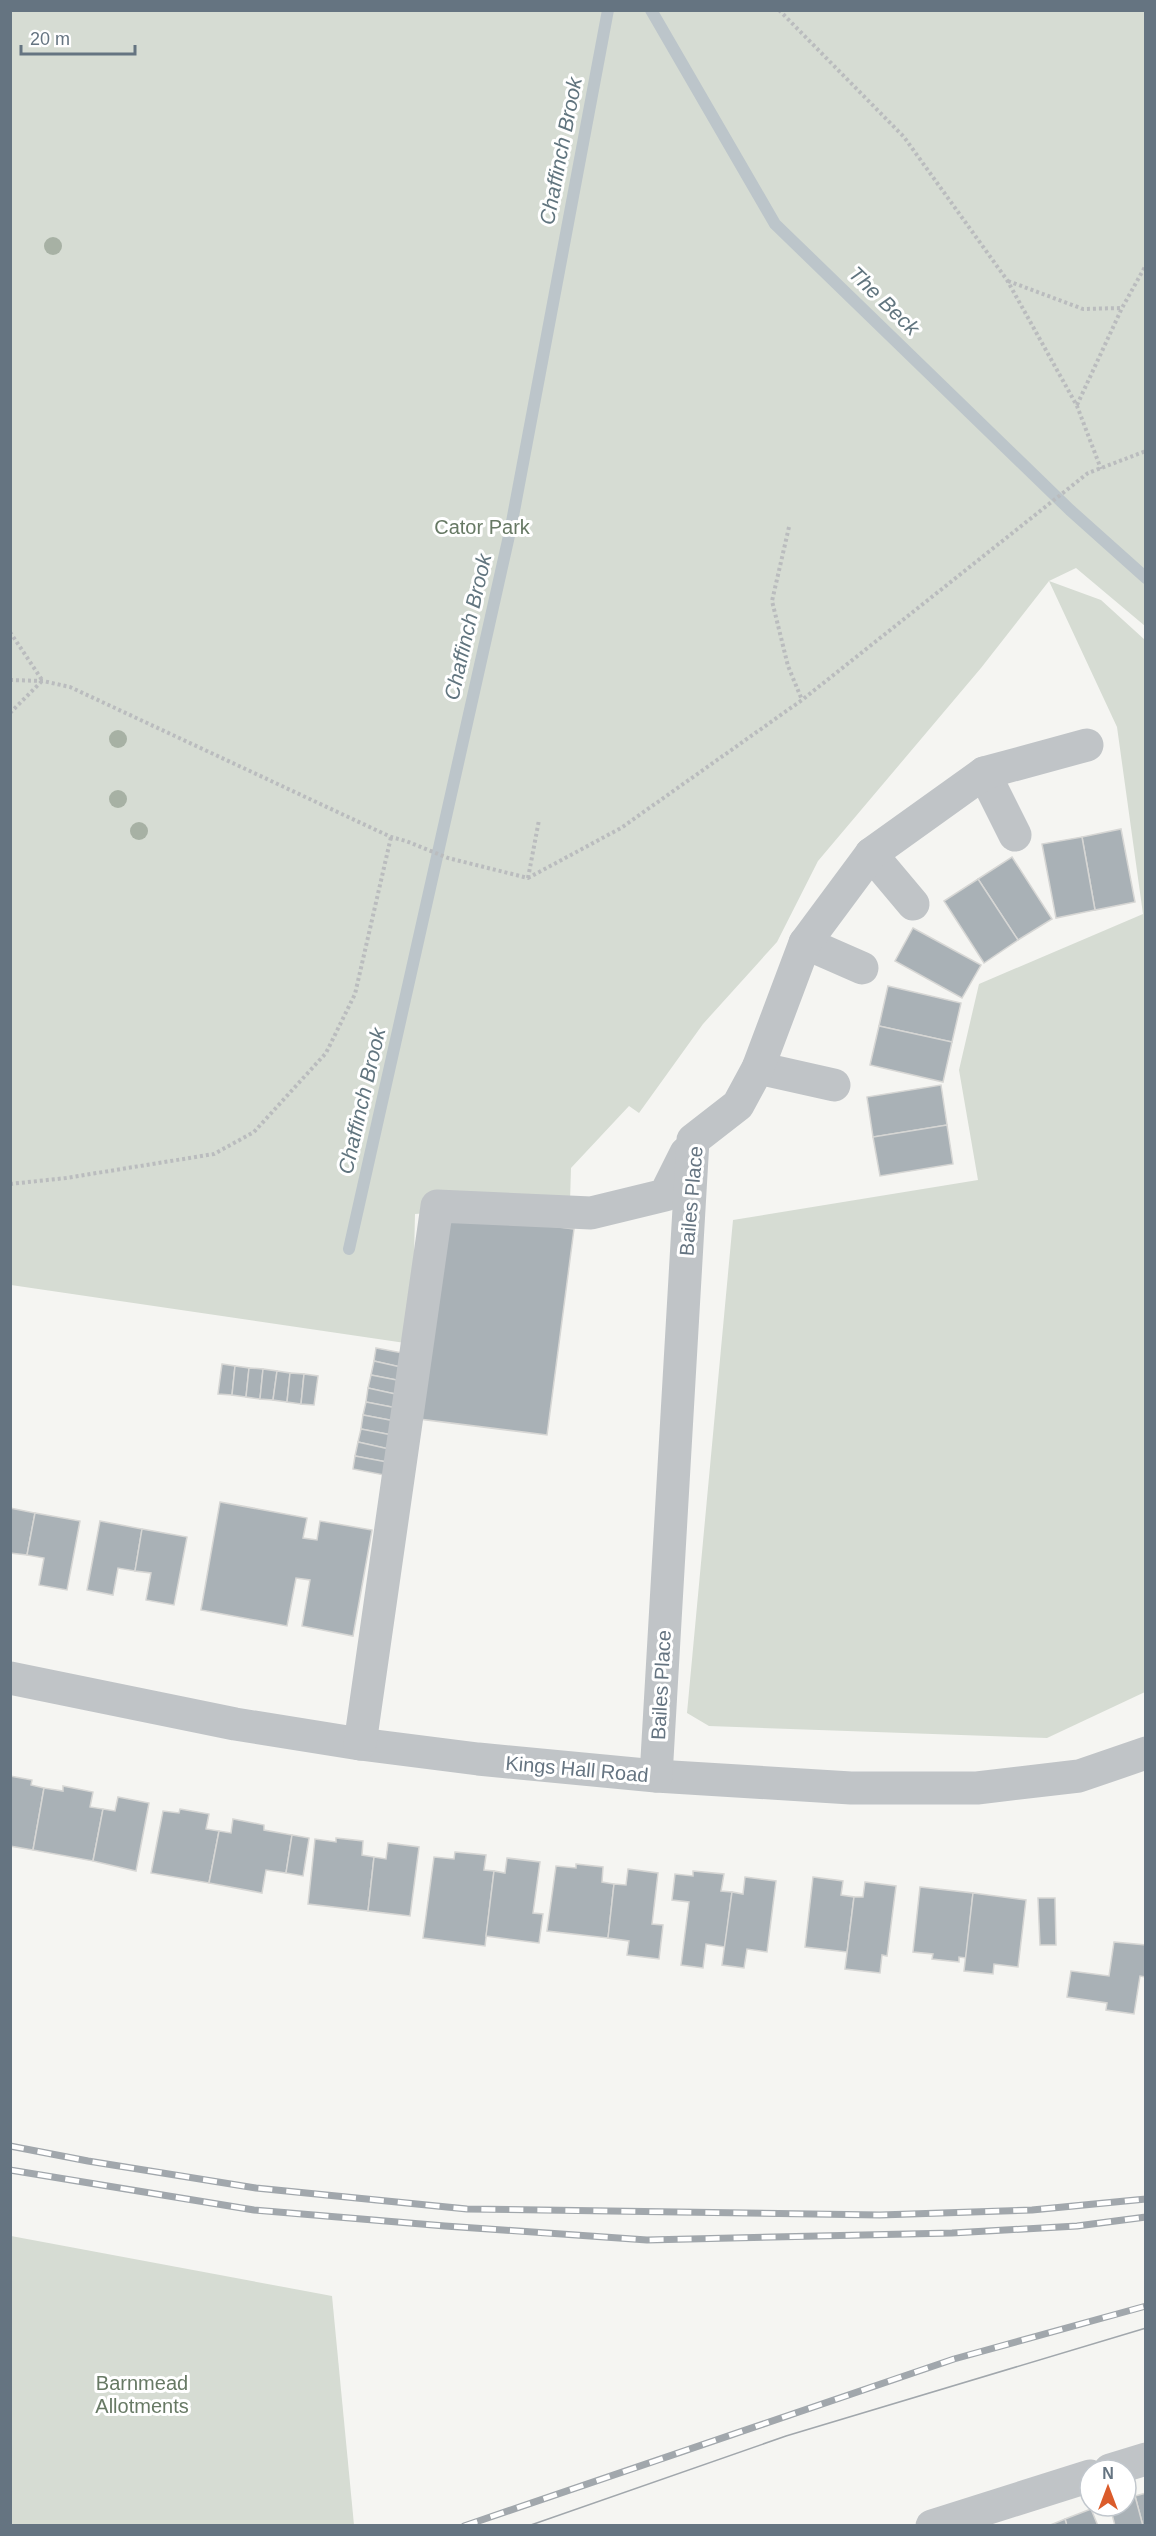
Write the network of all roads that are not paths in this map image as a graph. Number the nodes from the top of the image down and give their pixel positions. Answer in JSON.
{"nodes":[{"id":1,"x":1087,"y":745,"type":"dead end"},
{"id":2,"x":984,"y":773,"type":"junction"},
{"id":3,"x":1016,"y":835,"type":"dead end"},
{"id":4,"x":871,"y":854,"type":"junction"},
{"id":5,"x":913,"y":904,"type":"dead end"},
{"id":6,"x":804,"y":943,"type":"junction"},
{"id":7,"x":862,"y":968,"type":"dead end"},
{"id":8,"x":758,"y":1068,"type":"junction"},
{"id":9,"x":834,"y":1085,"type":"dead end"},
{"id":10,"x":693,"y":1140,"type":"junction"},
{"id":11,"x":10,"y":1678,"type":"edge"},
{"id":12,"x":360,"y":1744,"type":"junction"},
{"id":13,"x":1146,"y":1753,"type":"edge"},
{"id":14,"x":656,"y":1776,"type":"junction"},
{"id":15,"x":1078,"y":2480,"type":"edge"},
{"id":16,"x":932,"y":2526,"type":"edge"}],
"edges":[{"from":1,"to":2,"type":"street","name":"Bailes Place"},
{"from":2,"to":3,"type":"street"},
{"from":2,"to":4,"type":"street","name":"Bailes Place"},
{"from":4,"to":5,"type":"street"},
{"from":4,"to":6,"type":"street","name":"Bailes Place"},
{"from":6,"to":7,"type":"street"},
{"from":6,"to":8,"type":"street","name":"Bailes Place"},
{"from":8,"to":9,"type":"street"},
{"from":8,"to":10,"type":"street","name":"Bailes Place"},
{"from":10,"to":12,"type":"street"},
{"from":10,"to":14,"type":"street","name":"Bailes Place"},
{"from":11,"to":12,"type":"street","name":"Kings Hall Road"},
{"from":12,"to":14,"type":"street","name":"Kings Hall Road"},
{"from":13,"to":14,"type":"street","name":"Kings Hall Road"},
{"from":15,"to":16,"type":"street"}]}
